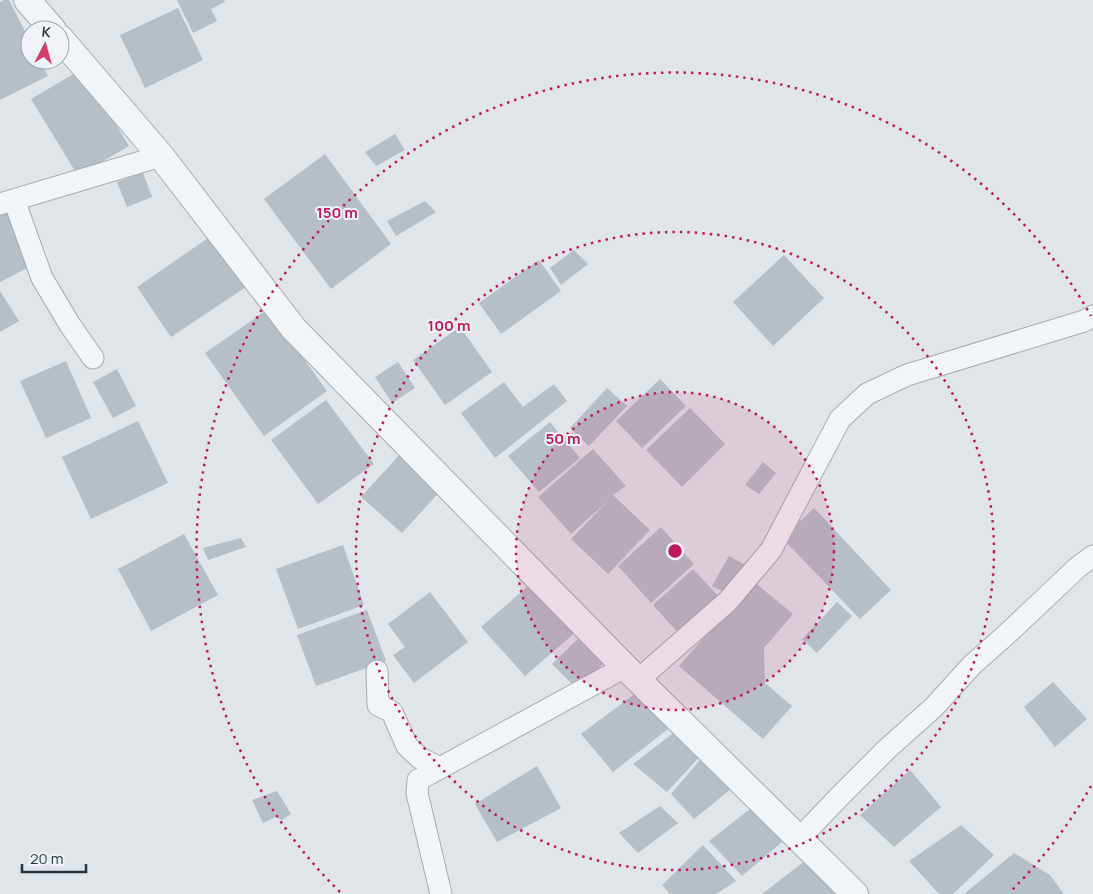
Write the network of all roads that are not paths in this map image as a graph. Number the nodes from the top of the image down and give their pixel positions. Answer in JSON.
{"nodes":[{"id":1,"x":27,"y":0,"type":"edge"},
{"id":2,"x":44,"y":20,"type":"edge"},
{"id":3,"x":70,"y":50,"type":"edge"},
{"id":4,"x":161,"y":156,"type":"junction"},
{"id":5,"x":7,"y":202,"type":"edge"},
{"id":6,"x":1093,"y":316,"type":"edge"},
{"id":7,"x":93,"y":358,"type":"dead end"},
{"id":8,"x":1093,"y":556,"type":"edge"},
{"id":9,"x":377,"y":671,"type":"dead end"},
{"id":10,"x":631,"y":673,"type":"junction"},
{"id":11,"x":440,"y":768,"type":"junction"},
{"id":12,"x":799,"y":839,"type":"junction"},
{"id":13,"x":441,"y":894,"type":"edge"},
{"id":14,"x":855,"y":894,"type":"edge"}],
"edges":[{"from":1,"to":2,"type":"street"},
{"from":3,"to":4,"type":"street"},
{"from":4,"to":5,"type":"street"},
{"from":4,"to":10,"type":"street"},
{"from":5,"to":7,"type":"street"},
{"from":6,"to":10,"type":"street"},
{"from":8,"to":12,"type":"street"},
{"from":9,"to":11,"type":"street"},
{"from":10,"to":11,"type":"street"},
{"from":10,"to":12,"type":"street"},
{"from":11,"to":13,"type":"street"},
{"from":12,"to":14,"type":"street"}]}
